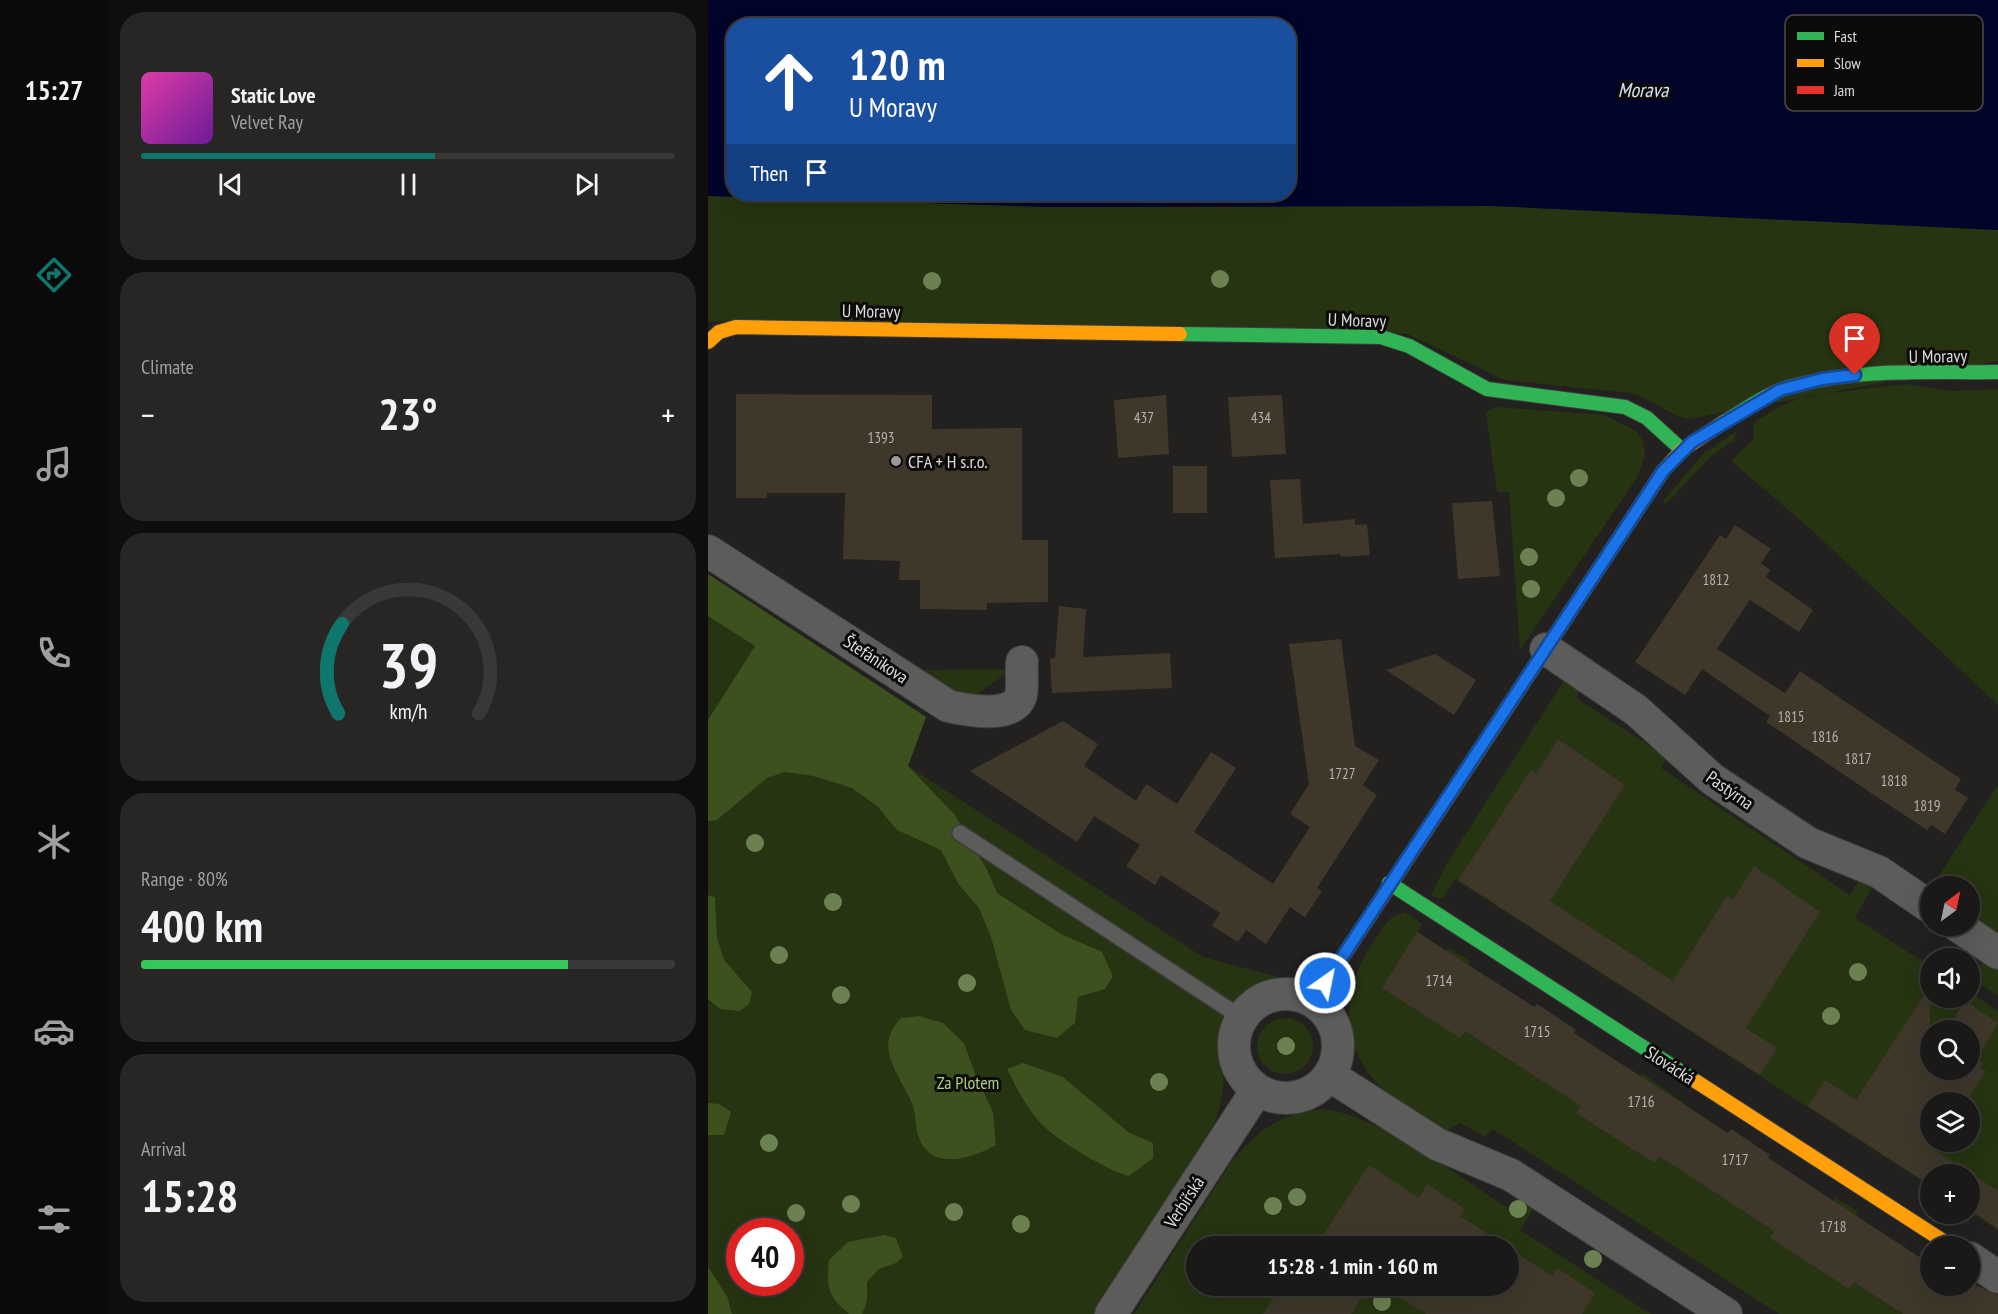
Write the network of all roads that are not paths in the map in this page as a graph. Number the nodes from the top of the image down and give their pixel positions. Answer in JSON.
{"nodes":[{"id":1,"x":709,"y":341,"type":"edge"},
{"id":2,"x":1998,"y":372,"type":"edge"},
{"id":3,"x":1682,"y":450,"type":"junction"},
{"id":4,"x":708,"y":551,"type":"edge"},
{"id":5,"x":1546,"y":649,"type":"junction"},
{"id":6,"x":1022,"y":662,"type":"dead end"},
{"id":7,"x":960,"y":833,"type":"dead end"},
{"id":8,"x":1389,"y":883,"type":"junction"},
{"id":9,"x":1920,"y":900,"type":"edge"},
{"id":10,"x":1973,"y":936,"type":"edge"},
{"id":11,"x":1998,"y":953,"type":"edge"},
{"id":12,"x":1313,"y":1002,"type":"junction"},
{"id":13,"x":1242,"y":1018,"type":"junction"},
{"id":14,"x":1329,"y":1074,"type":"junction"},
{"id":15,"x":1257,"y":1090,"type":"junction"},
{"id":16,"x":1936,"y":1236,"type":"edge"},
{"id":17,"x":1980,"y":1265,"type":"edge"},
{"id":18,"x":1998,"y":1277,"type":"edge"},
{"id":19,"x":1111,"y":1314,"type":"edge"},
{"id":20,"x":1726,"y":1314,"type":"edge"}],
"edges":[{"from":1,"to":3,"type":"street","name":"U Moravy"},
{"from":2,"to":3,"type":"street","name":"U Moravy"},
{"from":3,"to":5,"type":"street"},
{"from":4,"to":6,"type":"street","name":"Štefánikova"},
{"from":5,"to":8,"type":"street"},
{"from":5,"to":9,"type":"street","name":"Pastýrna"},
{"from":7,"to":13,"type":"lane"},
{"from":8,"to":12,"type":"street"},
{"from":8,"to":16,"type":"street","name":"Slovácká"},
{"from":10,"to":11,"type":"street"},
{"from":12,"to":13,"type":"street"},
{"from":12,"to":14,"type":"street"},
{"from":13,"to":15,"type":"street"},
{"from":14,"to":15,"type":"street"},
{"from":14,"to":20,"type":"street"},
{"from":15,"to":19,"type":"street","name":"Verbířská"},
{"from":17,"to":18,"type":"street"}]}
